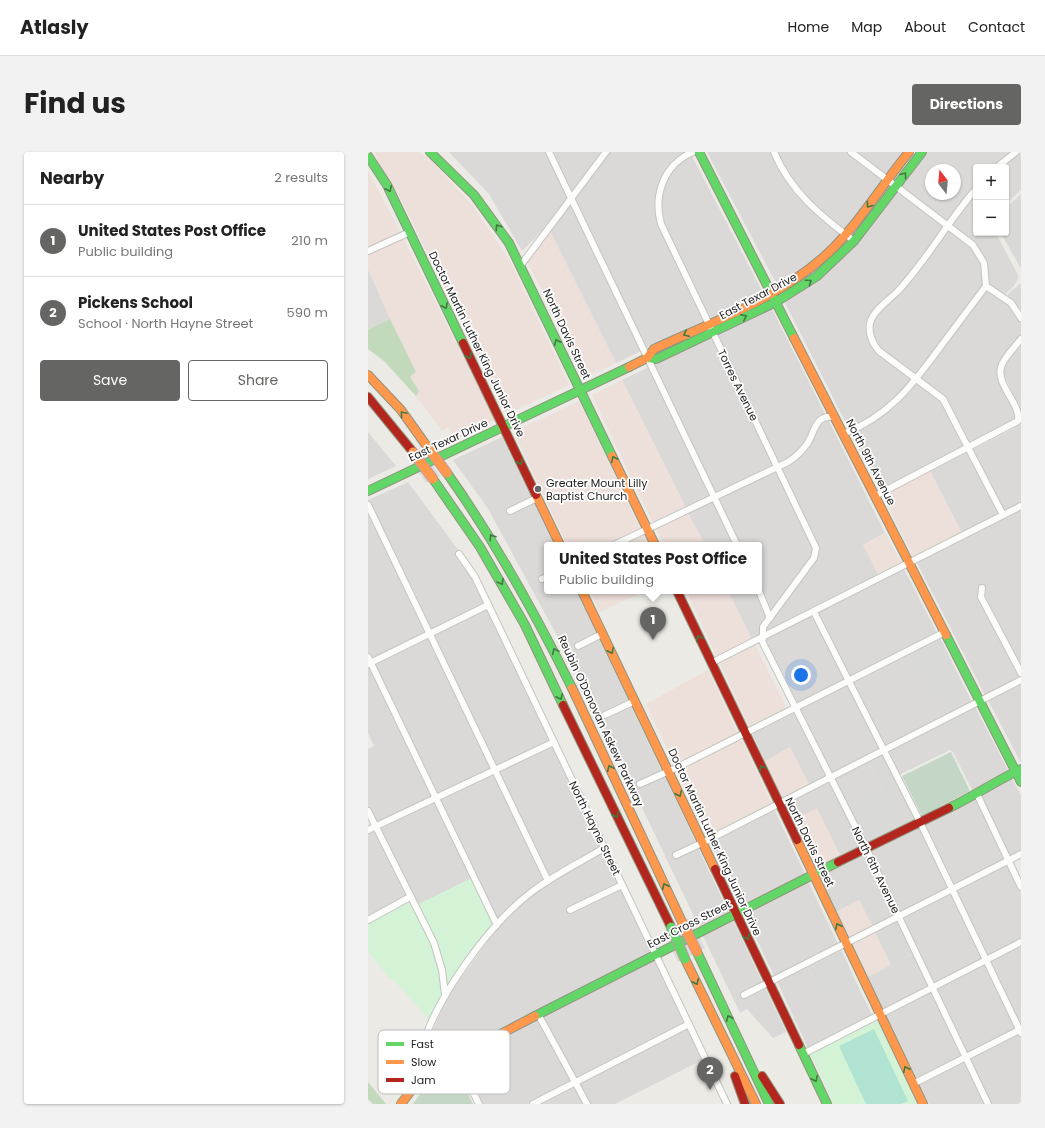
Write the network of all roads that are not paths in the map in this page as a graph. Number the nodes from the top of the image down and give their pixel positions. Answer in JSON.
{"nodes":[{"id":1,"x":372,"y":152,"type":"edge"},
{"id":2,"x":430,"y":152,"type":"edge"},
{"id":3,"x":549,"y":152,"type":"edge"},
{"id":4,"x":606,"y":152,"type":"edge"},
{"id":5,"x":693,"y":152,"type":"edge"},
{"id":6,"x":699,"y":152,"type":"edge"},
{"id":7,"x":774,"y":152,"type":"edge"},
{"id":8,"x":851,"y":152,"type":"edge"},
{"id":9,"x":909,"y":152,"type":"edge"},
{"id":10,"x":922,"y":152,"type":"edge"},
{"id":11,"x":1016,"y":152,"type":"edge"},
{"id":12,"x":368,"y":156,"type":"edge"},
{"id":13,"x":1001,"y":164,"type":"edge"},
{"id":14,"x":379,"y":172,"type":"junction"},
{"id":15,"x":887,"y":180,"type":"junction"},
{"id":16,"x":895,"y":187,"type":"junction"},
{"id":17,"x":973,"y":193,"type":"edge"},
{"id":18,"x":571,"y":198,"type":"junction"},
{"id":19,"x":948,"y":226,"type":"junction"},
{"id":20,"x":410,"y":232,"type":"junction"},
{"id":21,"x":846,"y":235,"type":"junction"},
{"id":22,"x":854,"y":241,"type":"junction"},
{"id":23,"x":368,"y":251,"type":"edge"},
{"id":24,"x":521,"y":265,"type":"junction"},
{"id":25,"x":986,"y":286,"type":"junction"},
{"id":26,"x":772,"y":293,"type":"junction"},
{"id":27,"x":776,"y":302,"type":"junction"},
{"id":28,"x":1021,"y":318,"type":"edge"},
{"id":29,"x":708,"y":324,"type":"junction"},
{"id":30,"x":712,"y":333,"type":"junction"},
{"id":31,"x":1021,"y":339,"type":"edge"},
{"id":32,"x":647,"y":358,"type":"junction"},
{"id":33,"x":368,"y":375,"type":"edge"},
{"id":34,"x":917,"y":379,"type":"junction"},
{"id":35,"x":580,"y":390,"type":"junction"},
{"id":36,"x":368,"y":397,"type":"edge"},
{"id":37,"x":368,"y":400,"type":"edge"},
{"id":38,"x":380,"y":412,"type":"junction"},
{"id":39,"x":834,"y":417,"type":"junction"},
{"id":40,"x":503,"y":427,"type":"junction"},
{"id":41,"x":843,"y":434,"type":"junction"},
{"id":42,"x":969,"y":448,"type":"junction"},
{"id":43,"x":777,"y":468,"type":"junction"},
{"id":44,"x":368,"y":491,"type":"edge"},
{"id":45,"x":875,"y":496,"type":"junction"},
{"id":46,"x":537,"y":498,"type":"junction"},
{"id":47,"x":714,"y":498,"type":"junction"},
{"id":48,"x":368,"y":505,"type":"edge"},
{"id":49,"x":1021,"y":506,"type":"edge"},
{"id":50,"x":510,"y":511,"type":"dead end"},
{"id":51,"x":1003,"y":515,"type":"junction"},
{"id":52,"x":647,"y":529,"type":"junction"},
{"id":53,"x":559,"y":542,"type":"edge"},
{"id":54,"x":620,"y":542,"type":"edge"},
{"id":55,"x":654,"y":542,"type":"edge"},
{"id":56,"x":736,"y":542,"type":"edge"},
{"id":57,"x":459,"y":554,"type":"dead end"},
{"id":58,"x":909,"y":564,"type":"junction"},
{"id":59,"x":982,"y":588,"type":"dead end"},
{"id":60,"x":583,"y":594,"type":"edge"},
{"id":61,"x":678,"y":594,"type":"edge"},
{"id":62,"x":760,"y":594,"type":"edge"},
{"id":63,"x":488,"y":606,"type":"junction"},
{"id":64,"x":814,"y":612,"type":"junction"},
{"id":65,"x":770,"y":618,"type":"junction"},
{"id":66,"x":945,"y":632,"type":"junction"},
{"id":67,"x":430,"y":634,"type":"junction"},
{"id":68,"x":602,"y":634,"type":"junction"},
{"id":69,"x":762,"y":638,"type":"junction"},
{"id":70,"x":578,"y":646,"type":"dead end"},
{"id":71,"x":369,"y":661,"type":"edge"},
{"id":72,"x":711,"y":663,"type":"junction"},
{"id":73,"x":1021,"y":673,"type":"edge"},
{"id":74,"x":849,"y":680,"type":"junction"},
{"id":75,"x":1021,"y":680,"type":"edge"},
{"id":76,"x":635,"y":701,"type":"junction"},
{"id":77,"x":980,"y":701,"type":"junction"},
{"id":78,"x":795,"y":708,"type":"junction"},
{"id":79,"x":605,"y":715,"type":"dead end"},
{"id":80,"x":745,"y":734,"type":"junction"},
{"id":81,"x":554,"y":742,"type":"junction"},
{"id":82,"x":884,"y":750,"type":"junction"},
{"id":83,"x":494,"y":770,"type":"junction"},
{"id":84,"x":1018,"y":770,"type":"edge"},
{"id":85,"x":668,"y":771,"type":"junction"},
{"id":86,"x":830,"y":777,"type":"junction"},
{"id":87,"x":1021,"y":782,"type":"edge"},
{"id":88,"x":640,"y":784,"type":"dead end"},
{"id":89,"x":976,"y":794,"type":"junction"},
{"id":90,"x":435,"y":797,"type":"junction"},
{"id":91,"x":779,"y":804,"type":"junction"},
{"id":92,"x":368,"y":811,"type":"edge"},
{"id":93,"x":920,"y":822,"type":"junction"},
{"id":94,"x":375,"y":827,"type":"junction"},
{"id":95,"x":368,"y":830,"type":"edge"},
{"id":96,"x":702,"y":843,"type":"junction"},
{"id":97,"x":604,"y":848,"type":"junction"},
{"id":98,"x":866,"y":848,"type":"junction"},
{"id":99,"x":1021,"y":854,"type":"edge"},
{"id":100,"x":676,"y":855,"type":"dead end"},
{"id":101,"x":1008,"y":861,"type":"junction"},
{"id":102,"x":812,"y":874,"type":"junction"},
{"id":103,"x":548,"y":881,"type":"junction"},
{"id":104,"x":622,"y":885,"type":"junction"},
{"id":105,"x":1021,"y":887,"type":"edge"},
{"id":106,"x":953,"y":889,"type":"junction"},
{"id":107,"x":410,"y":897,"type":"junction"},
{"id":108,"x":570,"y":910,"type":"dead end"},
{"id":109,"x":736,"y":913,"type":"junction"},
{"id":110,"x":899,"y":916,"type":"junction"},
{"id":111,"x":368,"y":920,"type":"edge"},
{"id":112,"x":497,"y":925,"type":"junction"},
{"id":113,"x":1021,"y":942,"type":"edge"},
{"id":114,"x":846,"y":944,"type":"junction"},
{"id":115,"x":655,"y":955,"type":"junction"},
{"id":116,"x":986,"y":960,"type":"junction"},
{"id":117,"x":769,"y":982,"type":"junction"},
{"id":118,"x":933,"y":987,"type":"junction"},
{"id":119,"x":744,"y":994,"type":"dead end"},
{"id":120,"x":445,"y":995,"type":"junction"},
{"id":121,"x":707,"y":1005,"type":"junction"},
{"id":122,"x":538,"y":1014,"type":"junction"},
{"id":123,"x":879,"y":1014,"type":"junction"},
{"id":124,"x":688,"y":1024,"type":"junction"},
{"id":125,"x":430,"y":1030,"type":"edge"},
{"id":126,"x":507,"y":1030,"type":"edge"},
{"id":127,"x":1020,"y":1030,"type":"edge"},
{"id":128,"x":745,"y":1053,"type":"junction"},
{"id":129,"x":803,"y":1054,"type":"junction"},
{"id":130,"x":966,"y":1057,"type":"junction"},
{"id":131,"x":576,"y":1082,"type":"junction"},
{"id":132,"x":913,"y":1084,"type":"junction"},
{"id":133,"x":408,"y":1094,"type":"edge"},
{"id":134,"x":474,"y":1094,"type":"edge"},
{"id":135,"x":401,"y":1104,"type":"edge"},
{"id":136,"x":479,"y":1104,"type":"edge"},
{"id":137,"x":533,"y":1104,"type":"edge"},
{"id":138,"x":587,"y":1104,"type":"edge"},
{"id":139,"x":727,"y":1104,"type":"edge"},
{"id":140,"x":746,"y":1104,"type":"edge"},
{"id":141,"x":756,"y":1104,"type":"edge"},
{"id":142,"x":769,"y":1104,"type":"edge"},
{"id":143,"x":780,"y":1104,"type":"edge"},
{"id":144,"x":827,"y":1104,"type":"edge"},
{"id":145,"x":923,"y":1104,"type":"edge"},
{"id":146,"x":988,"y":1104,"type":"edge"}],
"edges":[{"from":1,"to":14,"type":"main road"},
{"from":24,"to":2,"type":"main road","name":"North Davis Street","one_way":true},
{"from":3,"to":18,"type":"street"},
{"from":4,"to":18,"type":"street"},
{"from":5,"to":29,"type":"street","name":"Torres Avenue"},
{"from":6,"to":26,"type":"main road","name":"North 9th Avenue"},
{"from":7,"to":21,"type":"street"},
{"from":8,"to":15,"type":"street"},
{"from":9,"to":15,"type":"main road","name":"East Texar Drive"},
{"from":16,"to":10,"type":"main road","name":"East Texar Drive","one_way":true},
{"from":11,"to":13,"type":"street"},
{"from":12,"to":14,"type":"main road","name":"Doctor Martin Luther King Junior Drive"},
{"from":14,"to":20,"type":"main road","name":"Doctor Martin Luther King Junior Drive","one_way":true},
{"from":15,"to":16,"type":"street"},
{"from":15,"to":21,"type":"main road","name":"East Texar Drive","one_way":true},
{"from":16,"to":19,"type":"street"},
{"from":16,"to":22,"type":"main road","name":"East Texar Drive"},
{"from":17,"to":19,"type":"street"},
{"from":18,"to":24,"type":"street"},
{"from":18,"to":32,"type":"street"},
{"from":19,"to":25,"type":"street"},
{"from":19,"to":34,"type":"street"},
{"from":20,"to":23,"type":"street"},
{"from":20,"to":40,"type":"main road","name":"Doctor Martin Luther King Junior Drive","one_way":true},
{"from":21,"to":22,"type":"street"},
{"from":21,"to":26,"type":"main road","name":"East Texar Drive"},
{"from":27,"to":22,"type":"main road","name":"East Texar Drive","one_way":true},
{"from":35,"to":24,"type":"main road","name":"North Davis Street","one_way":true},
{"from":25,"to":28,"type":"street"},
{"from":25,"to":34,"type":"street"},
{"from":26,"to":27,"type":"main road","name":"North 9th Avenue"},
{"from":26,"to":29,"type":"main road","name":"East Texar Drive"},
{"from":30,"to":27,"type":"main road","name":"East Texar Drive","one_way":true},
{"from":27,"to":39,"type":"main road","name":"North 9th Avenue"},
{"from":29,"to":30,"type":"street","name":"Torres Avenue"},
{"from":29,"to":32,"type":"main road","name":"East Texar Drive","one_way":true},
{"from":30,"to":32,"type":"main road","name":"East Texar Drive"},
{"from":30,"to":43,"type":"street","name":"Torres Avenue"},
{"from":31,"to":42,"type":"street"},
{"from":32,"to":35,"type":"main road","name":"East Texar Drive"},
{"from":32,"to":47,"type":"street"},
{"from":128,"to":33,"type":"main road","name":"Reubin O'Donovan Askew Parkway","one_way":true,"bridge":true},
{"from":34,"to":41,"type":"street"},
{"from":34,"to":42,"type":"street"},
{"from":35,"to":40,"type":"main road","name":"East Texar Drive"},
{"from":52,"to":35,"type":"main road","name":"North Davis Street","one_way":true},
{"from":36,"to":38,"type":"main road"},
{"from":37,"to":38,"type":"main road"},
{"from":38,"to":121,"type":"main road","one_way":true,"bridge":true},
{"from":39,"to":41,"type":"main road","name":"North 9th Avenue"},
{"from":39,"to":43,"type":"street"},
{"from":40,"to":44,"type":"main road","name":"East Texar Drive"},
{"from":40,"to":46,"type":"main road","name":"Doctor Martin Luther King Junior Drive","one_way":true},
{"from":41,"to":45,"type":"main road","name":"North 9th Avenue"},
{"from":42,"to":45,"type":"street"},
{"from":42,"to":51,"type":"street"},
{"from":43,"to":47,"type":"street"},
{"from":43,"to":65,"type":"street","name":"Torres Avenue"},
{"from":45,"to":58,"type":"main road","name":"North 9th Avenue"},
{"from":46,"to":50,"type":"street"},
{"from":46,"to":53,"type":"main road","name":"Doctor Martin Luther King Junior Drive"},
{"from":47,"to":52,"type":"street"},
{"from":47,"to":56,"type":"street"},
{"from":48,"to":67,"type":"street"},
{"from":49,"to":51,"type":"street"},
{"from":51,"to":58,"type":"street"},
{"from":52,"to":54,"type":"street"},
{"from":52,"to":55,"type":"main road","name":"North Davis Street"},
{"from":57,"to":63,"type":"street","name":"North Hayne Street"},
{"from":58,"to":64,"type":"street"},
{"from":58,"to":66,"type":"main road","name":"North 9th Avenue"},
{"from":59,"to":73,"type":"street"},
{"from":60,"to":68,"type":"main road","name":"Doctor Martin Luther King Junior Drive"},
{"from":72,"to":61,"type":"main road","name":"North Davis Street","one_way":true},
{"from":62,"to":65,"type":"street"},
{"from":63,"to":67,"type":"street"},
{"from":63,"to":81,"type":"street","name":"North Hayne Street"},
{"from":64,"to":69,"type":"street"},
{"from":64,"to":74,"type":"street"},
{"from":65,"to":69,"type":"street"},
{"from":66,"to":74,"type":"street"},
{"from":66,"to":77,"type":"main road","name":"North 9th Avenue"},
{"from":67,"to":71,"type":"street"},
{"from":67,"to":83,"type":"street"},
{"from":68,"to":70,"type":"street"},
{"from":68,"to":76,"type":"main road","name":"Doctor Martin Luther King Junior Drive","one_way":true},
{"from":69,"to":72,"type":"street"},
{"from":69,"to":78,"type":"street","name":"North 6th Avenue"},
{"from":71,"to":90,"type":"street"},
{"from":72,"to":80,"type":"main road","name":"North Davis Street"},
{"from":74,"to":78,"type":"street"},
{"from":74,"to":82,"type":"street"},
{"from":75,"to":77,"type":"street"},
{"from":76,"to":79,"type":"street"},
{"from":76,"to":85,"type":"main road","name":"Doctor Martin Luther King Junior Drive"},
{"from":77,"to":82,"type":"street"},
{"from":77,"to":84,"type":"main road","name":"North 9th Avenue"},
{"from":78,"to":80,"type":"street"},
{"from":78,"to":86,"type":"street","name":"North 6th Avenue"},
{"from":80,"to":85,"type":"street"},
{"from":91,"to":80,"type":"main road","name":"North Davis Street","one_way":true},
{"from":81,"to":83,"type":"street"},
{"from":81,"to":97,"type":"street","name":"North Hayne Street"},
{"from":82,"to":86,"type":"street"},
{"from":82,"to":93,"type":"street"},
{"from":83,"to":90,"type":"street"},
{"from":83,"to":103,"type":"street"},
{"from":84,"to":87,"type":"main road","name":"North 9th Avenue"},
{"from":84,"to":89,"type":"main road","name":"East Cross Street"},
{"from":85,"to":88,"type":"street"},
{"from":85,"to":96,"type":"main road","name":"Doctor Martin Luther King Junior Drive","one_way":true},
{"from":86,"to":91,"type":"street"},
{"from":86,"to":98,"type":"street","name":"North 6th Avenue"},
{"from":89,"to":93,"type":"main road","name":"East Cross Street"},
{"from":89,"to":101,"type":"street"},
{"from":90,"to":94,"type":"street"},
{"from":90,"to":112,"type":"street"},
{"from":91,"to":96,"type":"street"},
{"from":91,"to":102,"type":"main road","name":"North Davis Street"},
{"from":92,"to":94,"type":"street"},
{"from":93,"to":98,"type":"main road","name":"East Cross Street"},
{"from":93,"to":106,"type":"street"},
{"from":94,"to":95,"type":"street"},
{"from":94,"to":107,"type":"street"},
{"from":96,"to":100,"type":"street"},
{"from":96,"to":109,"type":"main road","name":"Doctor Martin Luther King Junior Drive"},
{"from":97,"to":103,"type":"street"},
{"from":97,"to":104,"type":"street","name":"North Hayne Street"},
{"from":98,"to":102,"type":"main road","name":"East Cross Street"},
{"from":98,"to":110,"type":"street","name":"North 6th Avenue"},
{"from":99,"to":101,"type":"street"},
{"from":101,"to":105,"type":"street"},
{"from":101,"to":106,"type":"street"},
{"from":102,"to":109,"type":"main road","name":"East Cross Street"},
{"from":114,"to":102,"type":"main road","name":"North Davis Street","one_way":true},
{"from":103,"to":112,"type":"street"},
{"from":104,"to":108,"type":"street"},
{"from":104,"to":115,"type":"street","name":"North Hayne Street"},
{"from":106,"to":110,"type":"street"},
{"from":106,"to":116,"type":"street"},
{"from":107,"to":111,"type":"street"},
{"from":107,"to":120,"type":"street"},
{"from":109,"to":115,"type":"main road","name":"East Cross Street"},
{"from":109,"to":117,"type":"main road","name":"Doctor Martin Luther King Junior Drive","one_way":true},
{"from":110,"to":114,"type":"street"},
{"from":110,"to":118,"type":"street","name":"North 6th Avenue"},
{"from":112,"to":120,"type":"street"},
{"from":113,"to":116,"type":"street"},
{"from":114,"to":117,"type":"street"},
{"from":114,"to":123,"type":"main road","name":"North Davis Street"},
{"from":115,"to":122,"type":"main road","name":"East Cross Street"},
{"from":115,"to":124,"type":"street","name":"North Hayne Street"},
{"from":116,"to":118,"type":"street"},
{"from":116,"to":127,"type":"street"},
{"from":117,"to":119,"type":"street"},
{"from":117,"to":129,"type":"main road","name":"Doctor Martin Luther King Junior Drive"},
{"from":118,"to":123,"type":"street"},
{"from":118,"to":130,"type":"street","name":"North 6th Avenue"},
{"from":120,"to":125,"type":"street"},
{"from":121,"to":140,"type":"main road"},
{"from":121,"to":141,"type":"main road"},
{"from":122,"to":126,"type":"main road","name":"East Cross Street"},
{"from":122,"to":131,"type":"street"},
{"from":123,"to":129,"type":"street"},
{"from":132,"to":123,"type":"main road","name":"North Davis Street","one_way":true},
{"from":124,"to":131,"type":"street"},
{"from":124,"to":139,"type":"street","name":"North Hayne Street"},
{"from":127,"to":130,"type":"street"},
{"from":128,"to":142,"type":"main road","name":"Reubin O'Donovan Askew Parkway"},
{"from":128,"to":143,"type":"main road"},
{"from":129,"to":144,"type":"main road","name":"Doctor Martin Luther King Junior Drive","one_way":true},
{"from":130,"to":132,"type":"street"},
{"from":130,"to":146,"type":"street","name":"North 6th Avenue"},
{"from":131,"to":137,"type":"street"},
{"from":131,"to":138,"type":"street"},
{"from":132,"to":145,"type":"main road","name":"North Davis Street"},
{"from":133,"to":135,"type":"main road","name":"East Cross Street"},
{"from":134,"to":136,"type":"street"}]}
